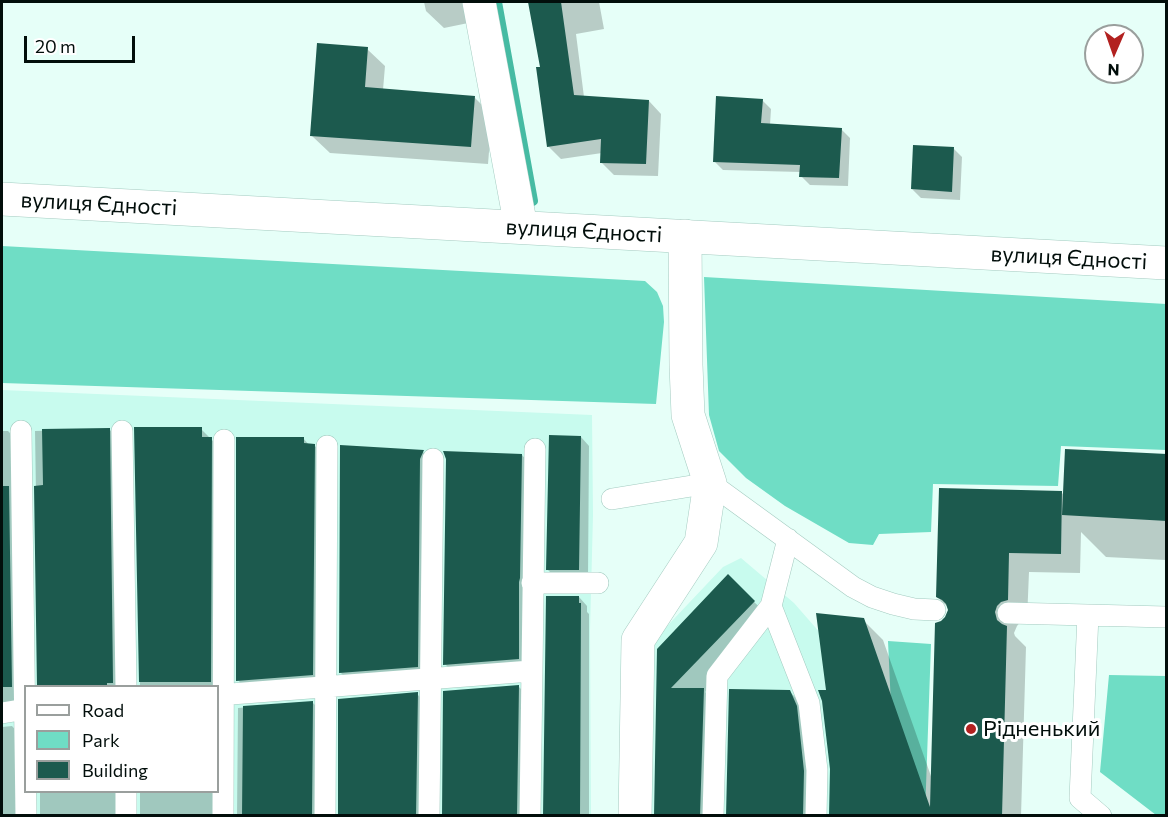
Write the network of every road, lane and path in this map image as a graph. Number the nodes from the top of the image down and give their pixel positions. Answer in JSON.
{"nodes":[{"id":1,"x":479,"y":2,"type":"edge"},
{"id":2,"x":2,"y":199,"type":"edge"},
{"id":3,"x":521,"y":227,"type":"junction"},
{"id":4,"x":685,"y":236,"type":"junction"},
{"id":5,"x":1167,"y":263,"type":"edge"},
{"id":6,"x":21,"y":431,"type":"dead end"},
{"id":7,"x":122,"y":431,"type":"dead end"},
{"id":8,"x":224,"y":440,"type":"dead end"},
{"id":9,"x":327,"y":446,"type":"dead end"},
{"id":10,"x":535,"y":449,"type":"dead end"},
{"id":11,"x":433,"y":459,"type":"dead end"},
{"id":12,"x":710,"y":483,"type":"junction"},
{"id":13,"x":612,"y":499,"type":"dead end"},
{"id":14,"x":788,"y":539,"type":"junction"},
{"id":15,"x":532,"y":583,"type":"junction"},
{"id":16,"x":598,"y":583,"type":"dead end"},
{"id":17,"x":771,"y":606,"type":"junction"},
{"id":18,"x":935,"y":610,"type":"dead end"},
{"id":19,"x":1008,"y":613,"type":"dead end"},
{"id":20,"x":1088,"y":615,"type":"junction"},
{"id":21,"x":1167,"y":617,"type":"edge"},
{"id":22,"x":531,"y":670,"type":"junction"},
{"id":23,"x":430,"y":678,"type":"junction"},
{"id":24,"x":25,"y":685,"type":"edge"},
{"id":25,"x":126,"y":685,"type":"edge"},
{"id":26,"x":325,"y":688,"type":"junction"},
{"id":27,"x":221,"y":695,"type":"edge"},
{"id":28,"x":24,"y":709,"type":"edge"},
{"id":29,"x":2,"y":712,"type":"edge"},
{"id":30,"x":26,"y":793,"type":"edge"},
{"id":31,"x":126,"y":793,"type":"edge"},
{"id":32,"x":26,"y":816,"type":"edge"},
{"id":33,"x":126,"y":816,"type":"edge"},
{"id":34,"x":223,"y":816,"type":"edge"},
{"id":35,"x":325,"y":816,"type":"edge"},
{"id":36,"x":429,"y":816,"type":"edge"},
{"id":37,"x":530,"y":816,"type":"edge"},
{"id":38,"x":635,"y":816,"type":"edge"},
{"id":39,"x":713,"y":816,"type":"edge"},
{"id":40,"x":816,"y":816,"type":"edge"},
{"id":41,"x":1101,"y":816,"type":"edge"}],
"edges":[{"from":1,"to":3,"type":"street"},
{"from":2,"to":3,"type":"street","name":"вулиця Єдності"},
{"from":3,"to":4,"type":"street","name":"вулиця Єдності"},
{"from":4,"to":5,"type":"street","name":"вулиця Єдності"},
{"from":4,"to":12,"type":"street"},
{"from":6,"to":24,"type":"lane"},
{"from":7,"to":25,"type":"lane"},
{"from":8,"to":27,"type":"lane"},
{"from":9,"to":26,"type":"lane"},
{"from":10,"to":15,"type":"lane"},
{"from":11,"to":23,"type":"lane"},
{"from":12,"to":13,"type":"lane"},
{"from":12,"to":14,"type":"lane"},
{"from":12,"to":38,"type":"street"},
{"from":14,"to":17,"type":"lane"},
{"from":14,"to":18,"type":"lane"},
{"from":15,"to":16,"type":"lane"},
{"from":15,"to":22,"type":"lane"},
{"from":17,"to":39,"type":"lane"},
{"from":17,"to":40,"type":"lane"},
{"from":19,"to":20,"type":"lane"},
{"from":20,"to":21,"type":"lane"},
{"from":20,"to":41,"type":"lane"},
{"from":22,"to":23,"type":"lane"},
{"from":22,"to":37,"type":"lane"},
{"from":23,"to":26,"type":"lane"},
{"from":23,"to":36,"type":"lane"},
{"from":26,"to":27,"type":"lane"},
{"from":26,"to":35,"type":"lane"},
{"from":27,"to":34,"type":"lane"},
{"from":28,"to":29,"type":"lane"},
{"from":30,"to":32,"type":"lane"},
{"from":31,"to":33,"type":"lane"}]}
